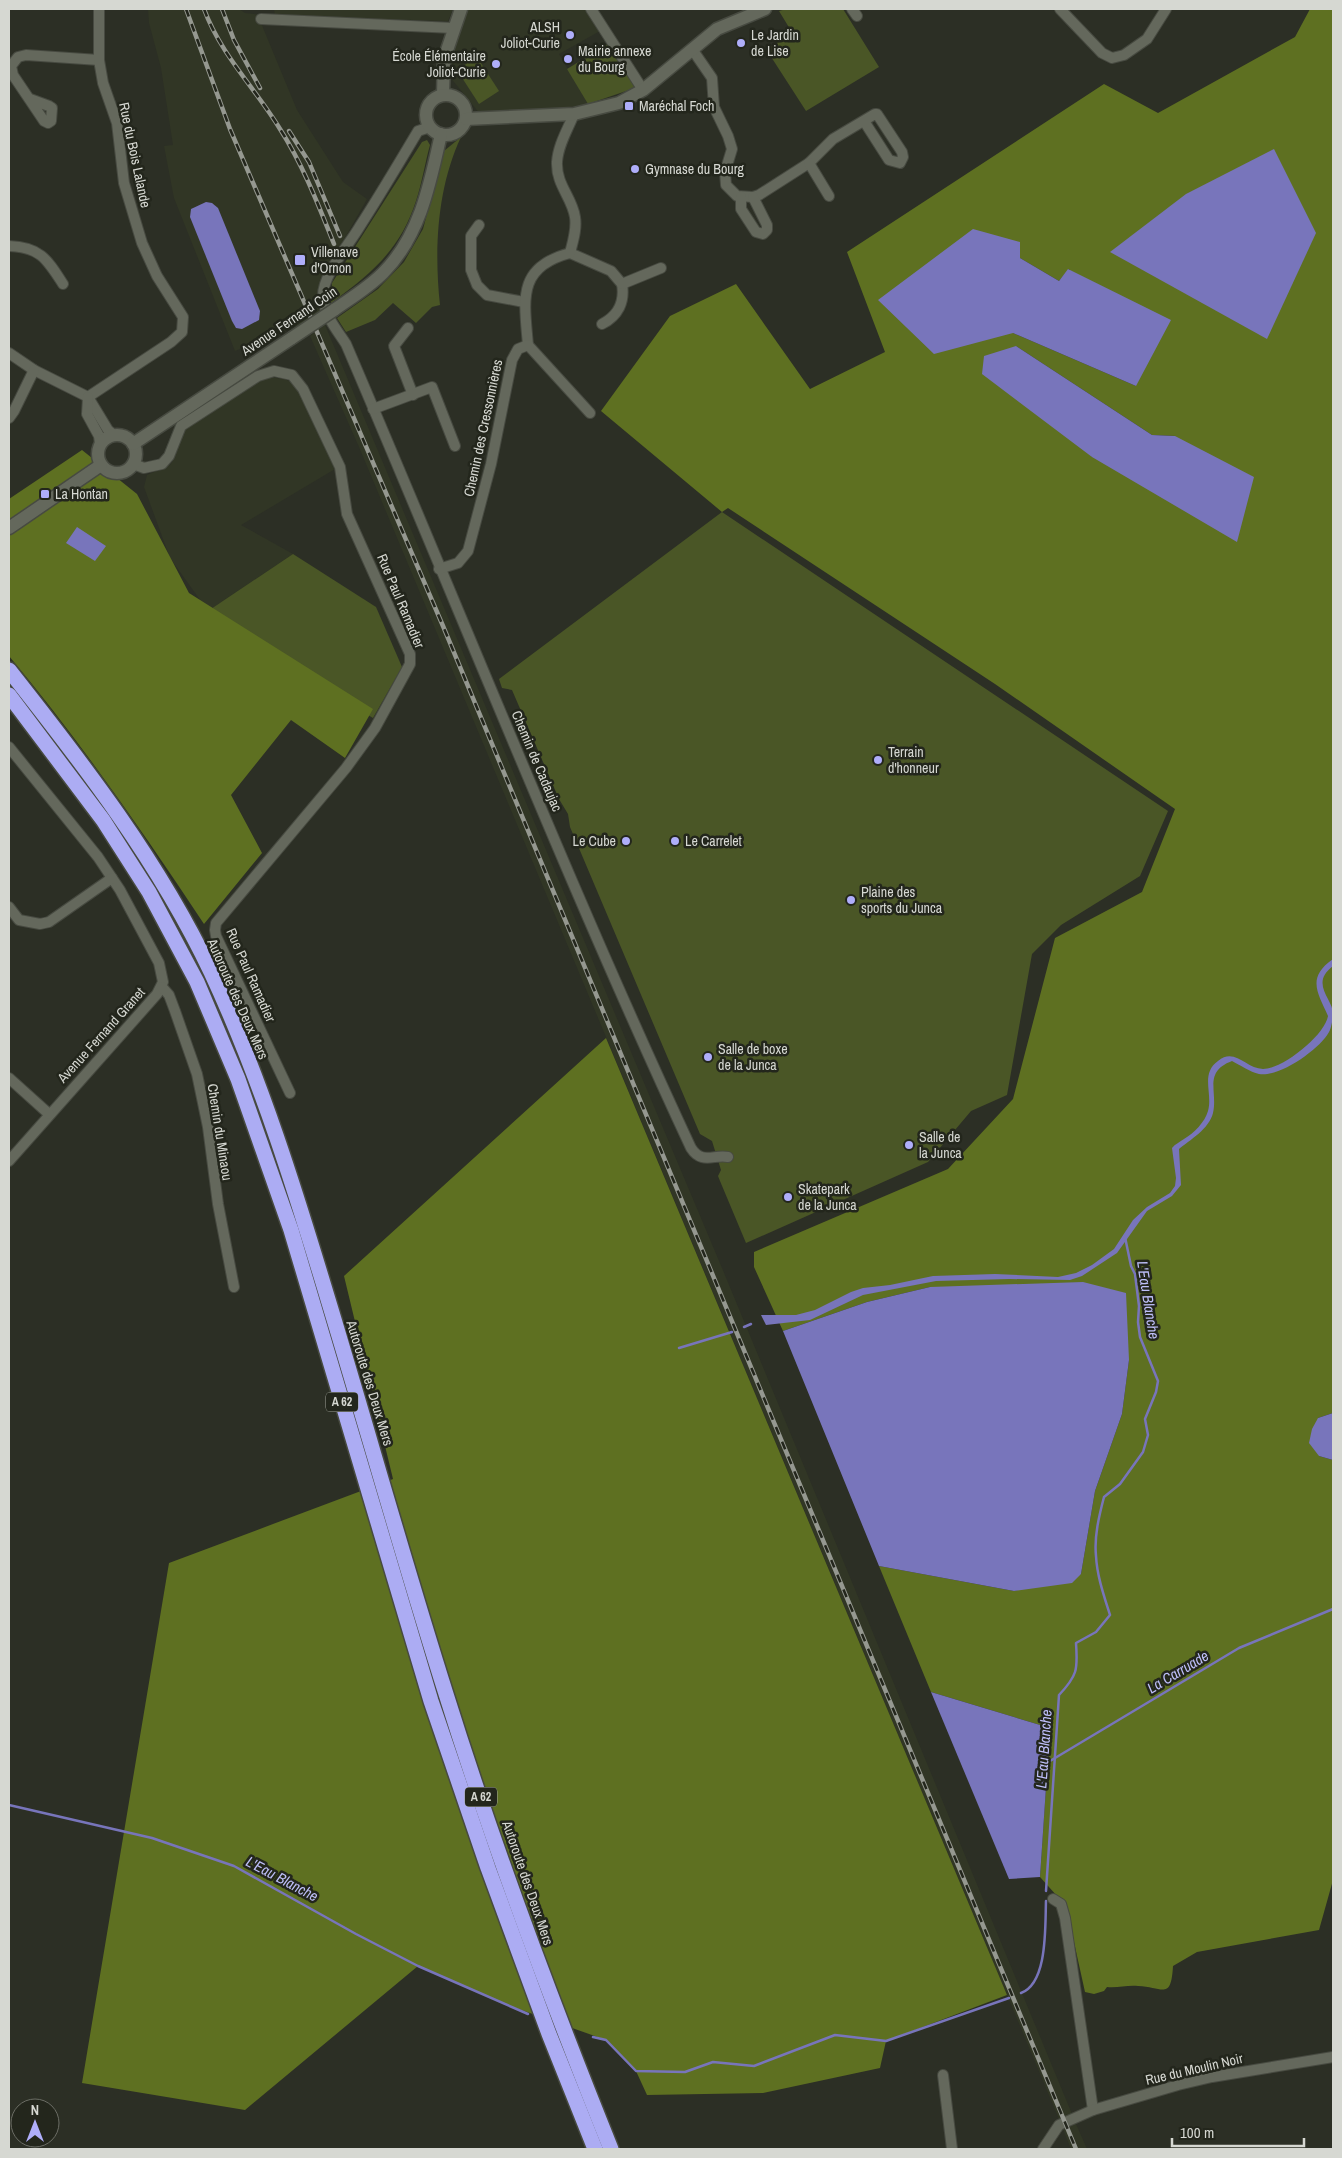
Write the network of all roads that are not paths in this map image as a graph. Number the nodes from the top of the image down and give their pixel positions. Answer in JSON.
{"nodes":[{"id":1,"x":99,"y":9,"type":"edge"},
{"id":2,"x":460,"y":9,"type":"edge"},
{"id":3,"x":591,"y":9,"type":"edge"},
{"id":4,"x":764,"y":9,"type":"edge"},
{"id":5,"x":1060,"y":9,"type":"edge"},
{"id":6,"x":1166,"y":9,"type":"edge"},
{"id":7,"x":261,"y":19,"type":"dead end"},
{"id":8,"x":453,"y":28,"type":"junction"},
{"id":9,"x":692,"y":49,"type":"junction"},
{"id":10,"x":99,"y":60,"type":"junction"},
{"id":11,"x":643,"y":90,"type":"junction"},
{"id":12,"x":443,"y":94,"type":"junction"},
{"id":13,"x":30,"y":99,"type":"dead end"},
{"id":14,"x":574,"y":114,"type":"junction"},
{"id":15,"x":466,"y":119,"type":"junction"},
{"id":16,"x":864,"y":121,"type":"junction"},
{"id":17,"x":430,"y":127,"type":"junction"},
{"id":18,"x":441,"y":134,"type":"junction"},
{"id":19,"x":809,"y":163,"type":"junction"},
{"id":20,"x":829,"y":196,"type":"dead end"},
{"id":21,"x":741,"y":197,"type":"junction"},
{"id":22,"x":752,"y":197,"type":"junction"},
{"id":23,"x":479,"y":225,"type":"dead end"},
{"id":24,"x":9,"y":246,"type":"edge"},
{"id":25,"x":570,"y":253,"type":"junction"},
{"id":26,"x":661,"y":268,"type":"dead end"},
{"id":27,"x":63,"y":284,"type":"dead end"},
{"id":28,"x":622,"y":284,"type":"junction"},
{"id":29,"x":524,"y":302,"type":"junction"},
{"id":30,"x":602,"y":324,"type":"dead end"},
{"id":31,"x":408,"y":328,"type":"dead end"},
{"id":32,"x":528,"y":345,"type":"junction"},
{"id":33,"x":9,"y":353,"type":"edge"},
{"id":34,"x":34,"y":370,"type":"junction"},
{"id":35,"x":413,"y":394,"type":"junction"},
{"id":36,"x":88,"y":397,"type":"junction"},
{"id":37,"x":373,"y":409,"type":"junction"},
{"id":38,"x":590,"y":413,"type":"dead end"},
{"id":39,"x":9,"y":418,"type":"edge"},
{"id":40,"x":114,"y":436,"type":"junction"},
{"id":41,"x":100,"y":444,"type":"junction"},
{"id":42,"x":133,"y":444,"type":"junction"},
{"id":43,"x":455,"y":446,"type":"dead end"},
{"id":44,"x":133,"y":464,"type":"junction"},
{"id":45,"x":101,"y":465,"type":"junction"},
{"id":46,"x":9,"y":528,"type":"edge"},
{"id":47,"x":439,"y":569,"type":"junction"},
{"id":48,"x":9,"y":670,"type":"edge"},
{"id":49,"x":9,"y":695,"type":"edge"},
{"id":50,"x":9,"y":747,"type":"edge"},
{"id":51,"x":112,"y":878,"type":"junction"},
{"id":52,"x":9,"y":907,"type":"edge"},
{"id":53,"x":162,"y":986,"type":"junction"},
{"id":54,"x":9,"y":1078,"type":"edge"},
{"id":55,"x":290,"y":1093,"type":"dead end"},
{"id":56,"x":49,"y":1114,"type":"junction"},
{"id":57,"x":728,"y":1157,"type":"dead end"},
{"id":58,"x":9,"y":1161,"type":"edge"},
{"id":59,"x":234,"y":1288,"type":"dead end"},
{"id":60,"x":1053,"y":1899,"type":"dead end"},
{"id":61,"x":1333,"y":2057,"type":"edge"},
{"id":62,"x":943,"y":2075,"type":"dead end"},
{"id":63,"x":1093,"y":2110,"type":"junction"},
{"id":64,"x":1049,"y":2140,"type":"junction"},
{"id":65,"x":595,"y":2149,"type":"edge"},
{"id":66,"x":611,"y":2149,"type":"edge"},
{"id":67,"x":952,"y":2149,"type":"edge"},
{"id":68,"x":1043,"y":2149,"type":"edge"},
{"id":69,"x":1056,"y":2149,"type":"edge"}],
"edges":[{"from":1,"to":10,"type":"street","name":"Rue du Bois Lalande"},
{"from":2,"to":8,"type":"main road"},
{"from":3,"to":11,"type":"street"},
{"from":4,"to":9,"type":"main road"},
{"from":5,"to":6,"type":"street"},
{"from":7,"to":8,"type":"street"},
{"from":8,"to":12,"type":"main road"},
{"from":9,"to":11,"type":"main road"},
{"from":9,"to":21,"type":"street"},
{"from":10,"to":13,"type":"street"},
{"from":10,"to":36,"type":"street","name":"Rue du Bois Lalande"},
{"from":11,"to":14,"type":"main road"},
{"from":12,"to":15,"type":"main road"},
{"from":12,"to":17,"type":"main road"},
{"from":14,"to":15,"type":"main road"},
{"from":14,"to":25,"type":"street"},
{"from":15,"to":18,"type":"main road"},
{"from":16,"to":16,"type":"street"},
{"from":16,"to":19,"type":"street"},
{"from":17,"to":18,"type":"main road"},
{"from":17,"to":37,"type":"street","name":"Chemin de Cadaujac"},
{"from":18,"to":42,"type":"main road","name":"Avenue Fernand Coin","bridge":true},
{"from":19,"to":20,"type":"street"},
{"from":19,"to":22,"type":"street"},
{"from":21,"to":22,"type":"street"},
{"from":21,"to":22,"type":"street"},
{"from":23,"to":29,"type":"street"},
{"from":24,"to":27,"type":"street"},
{"from":25,"to":28,"type":"street"},
{"from":25,"to":29,"type":"street"},
{"from":26,"to":28,"type":"street"},
{"from":28,"to":30,"type":"street"},
{"from":29,"to":32,"type":"street"},
{"from":31,"to":35,"type":"street"},
{"from":32,"to":38,"type":"street"},
{"from":32,"to":47,"type":"street","name":"Chemin des Cressonnières"},
{"from":33,"to":34,"type":"street"},
{"from":34,"to":36,"type":"street"},
{"from":34,"to":39,"type":"street"},
{"from":35,"to":37,"type":"street"},
{"from":35,"to":43,"type":"street"},
{"from":36,"to":40,"type":"street"},
{"from":36,"to":41,"type":"street"},
{"from":37,"to":47,"type":"street","name":"Chemin de Cadaujac"},
{"from":40,"to":41,"type":"main road"},
{"from":40,"to":42,"type":"main road"},
{"from":41,"to":45,"type":"main road"},
{"from":42,"to":44,"type":"main road"},
{"from":44,"to":45,"type":"main road"},
{"from":44,"to":55,"type":"street","name":"Rue Paul Ramadier"},
{"from":45,"to":46,"type":"main road"},
{"from":47,"to":57,"type":"street","name":"Chemin de Cadaujac"},
{"from":48,"to":66,"type":"highway","name":"Autoroute des Deux Mers","number":"A 62"},
{"from":49,"to":65,"type":"highway","number":"A 62"},
{"from":50,"to":51,"type":"street","name":"Avenue Fernand Granet"},
{"from":51,"to":52,"type":"street"},
{"from":51,"to":53,"type":"street","name":"Avenue Fernand Granet"},
{"from":53,"to":56,"type":"street","name":"Avenue Fernand Granet"},
{"from":53,"to":59,"type":"street","name":"Chemin du Minaou"},
{"from":54,"to":56,"type":"street"},
{"from":56,"to":58,"type":"street","name":"Avenue Fernand Granet"},
{"from":60,"to":63,"type":"street"},
{"from":61,"to":63,"type":"street","name":"Rue du Moulin Noir"},
{"from":62,"to":67,"type":"street"},
{"from":63,"to":64,"type":"street","name":"Rue du Moulin Noir"},
{"from":64,"to":68,"type":"street"},
{"from":64,"to":69,"type":"street"}]}
